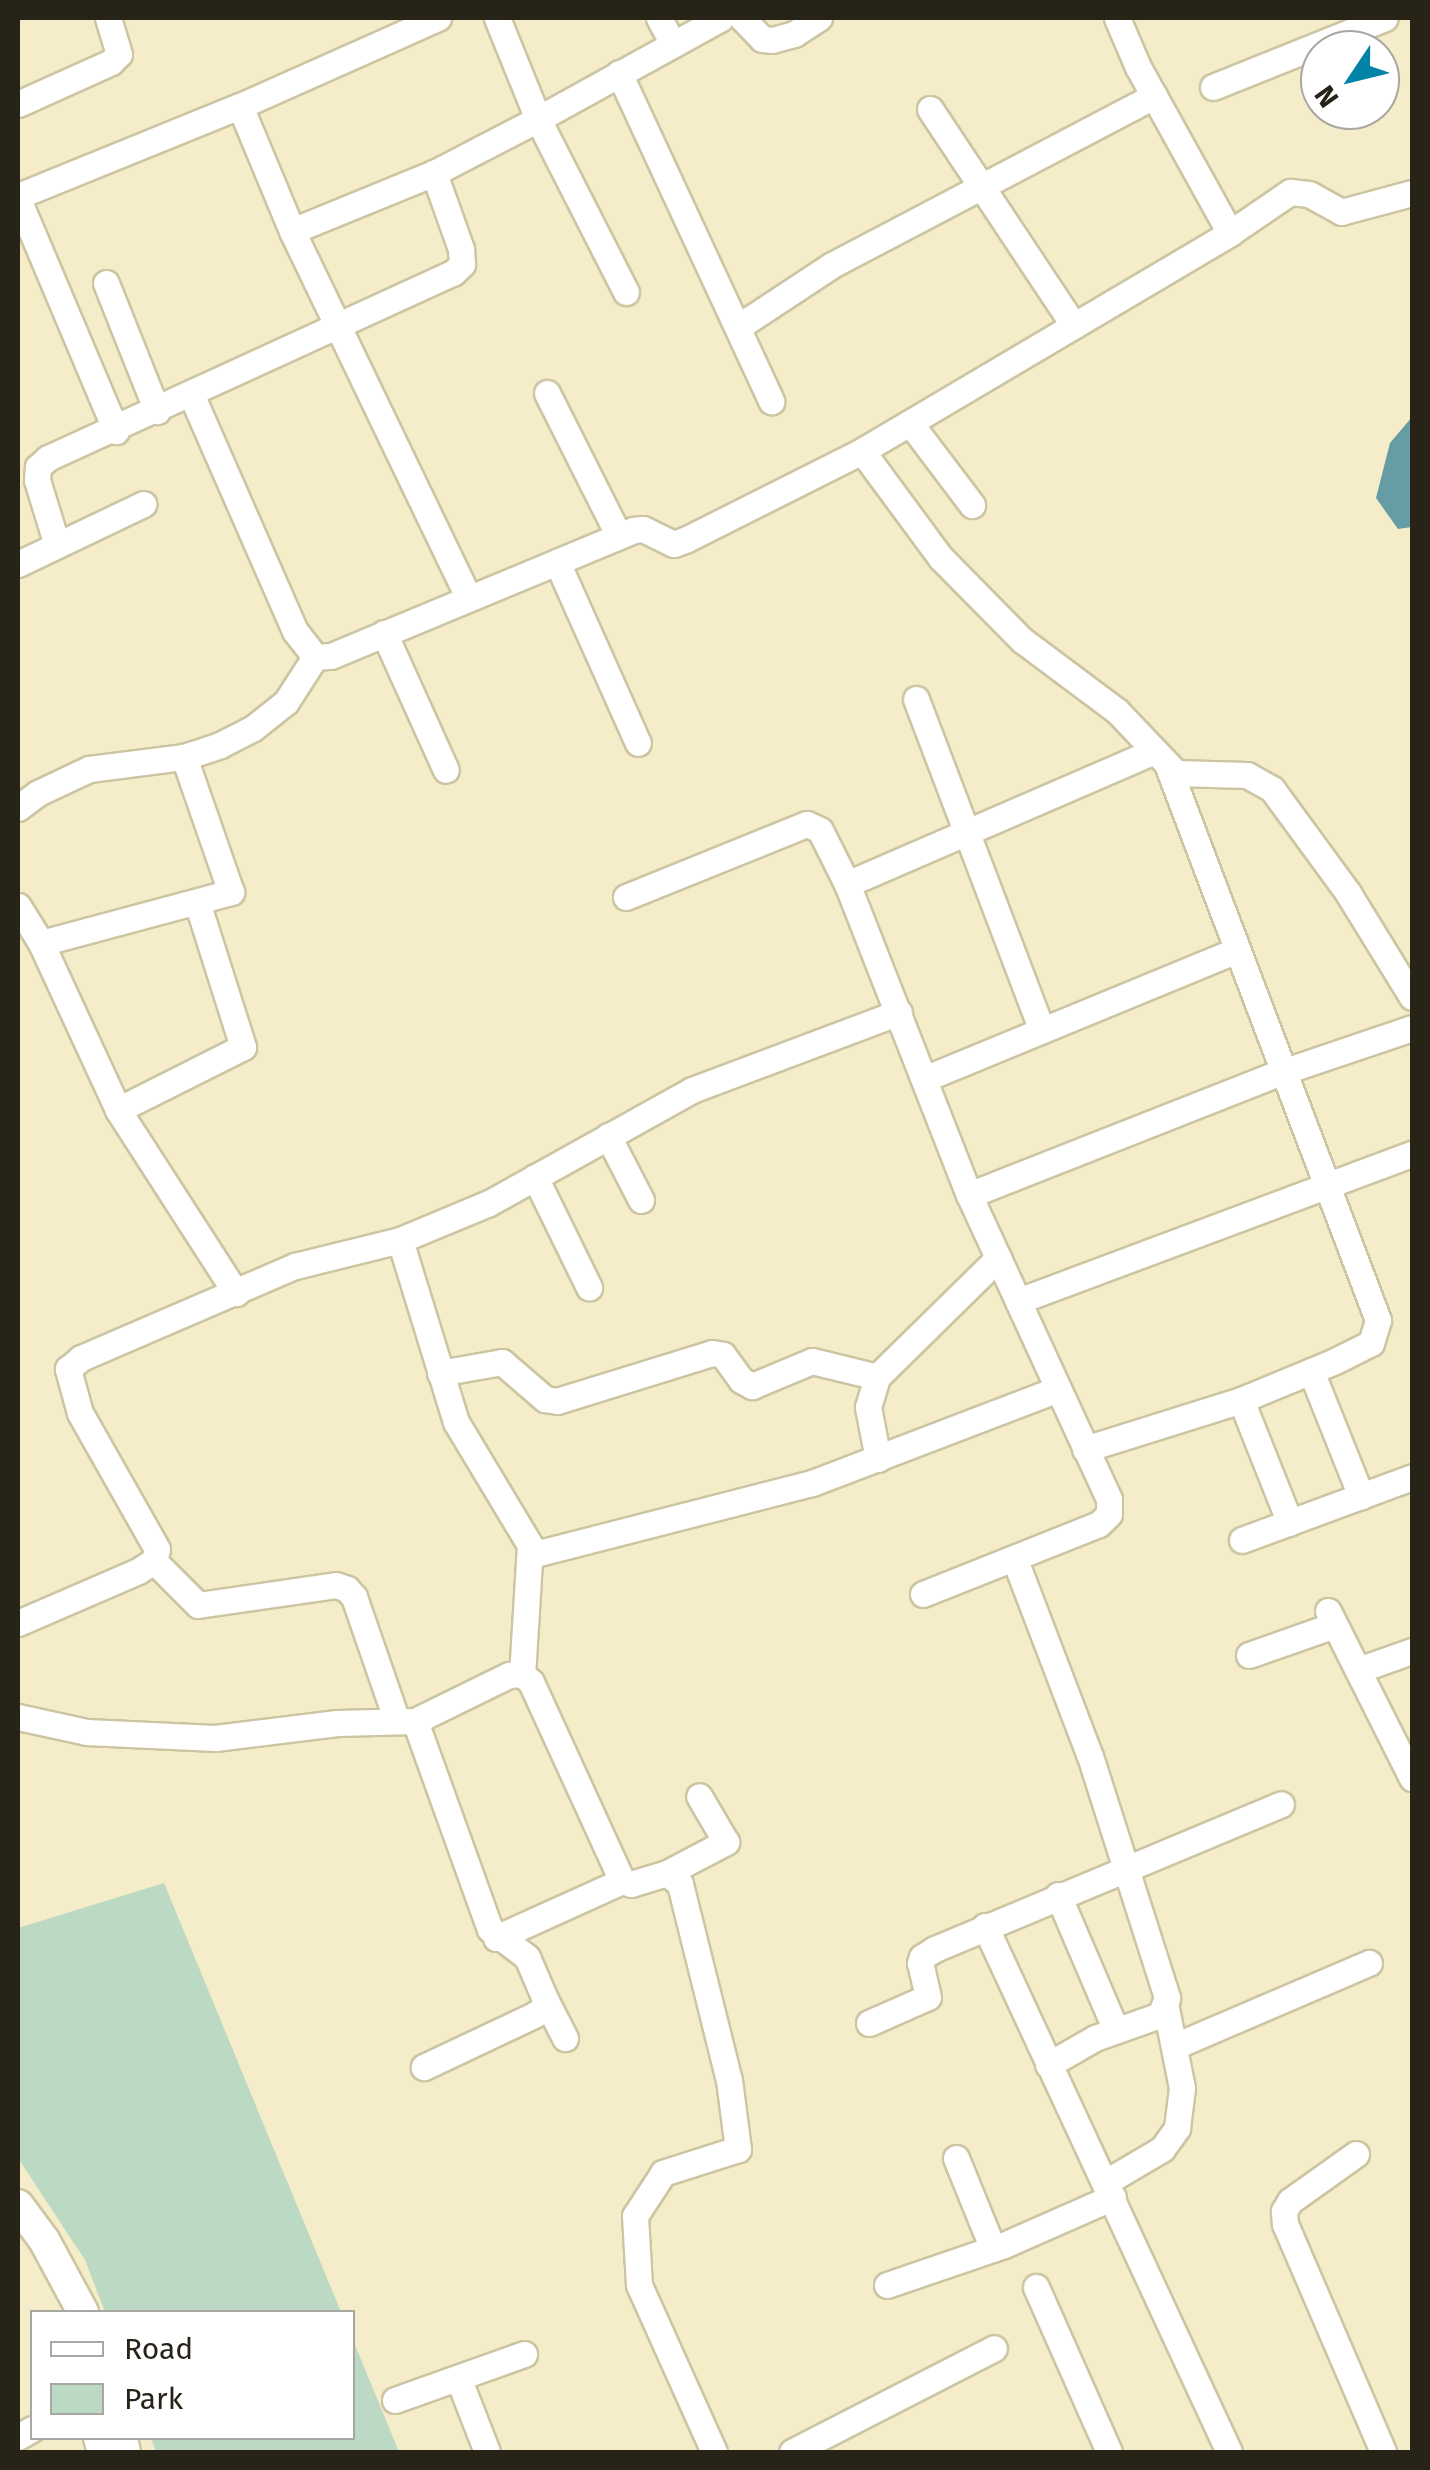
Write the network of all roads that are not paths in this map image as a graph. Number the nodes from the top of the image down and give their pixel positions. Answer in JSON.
{"nodes":[{"id":1,"x":108,"y":18,"type":"edge"},
{"id":2,"x":438,"y":18,"type":"edge"},
{"id":3,"x":497,"y":18,"type":"edge"},
{"id":4,"x":659,"y":18,"type":"edge"},
{"id":5,"x":721,"y":18,"type":"edge"},
{"id":6,"x":742,"y":18,"type":"edge"},
{"id":7,"x":1116,"y":18,"type":"edge"},
{"id":8,"x":1385,"y":18,"type":"edge"},
{"id":9,"x":806,"y":21,"type":"edge"},
{"id":10,"x":673,"y":44,"type":"junction"},
{"id":11,"x":620,"y":74,"type":"junction"},
{"id":12,"x":1213,"y":87,"type":"dead end"},
{"id":13,"x":1154,"y":96,"type":"junction"},
{"id":14,"x":18,"y":104,"type":"edge"},
{"id":15,"x":240,"y":106,"type":"junction"},
{"id":16,"x":930,"y":109,"type":"dead end"},
{"id":17,"x":538,"y":118,"type":"junction"},
{"id":18,"x":434,"y":173,"type":"junction"},
{"id":19,"x":982,"y":188,"type":"junction"},
{"id":20,"x":1412,"y":193,"type":"edge"},
{"id":21,"x":18,"y":198,"type":"edge"},
{"id":22,"x":292,"y":231,"type":"junction"},
{"id":23,"x":1230,"y":234,"type":"junction"},
{"id":24,"x":106,"y":283,"type":"dead end"},
{"id":25,"x":626,"y":292,"type":"dead end"},
{"id":26,"x":338,"y":325,"type":"junction"},
{"id":27,"x":1074,"y":326,"type":"junction"},
{"id":28,"x":738,"y":328,"type":"junction"},
{"id":29,"x":190,"y":394,"type":"junction"},
{"id":30,"x":547,"y":394,"type":"dead end"},
{"id":31,"x":771,"y":401,"type":"dead end"},
{"id":32,"x":157,"y":410,"type":"junction"},
{"id":33,"x":910,"y":423,"type":"junction"},
{"id":34,"x":116,"y":430,"type":"junction"},
{"id":35,"x":862,"y":451,"type":"junction"},
{"id":36,"x":144,"y":504,"type":"dead end"},
{"id":37,"x":972,"y":506,"type":"dead end"},
{"id":38,"x":619,"y":536,"type":"junction"},
{"id":39,"x":57,"y":545,"type":"junction"},
{"id":40,"x":557,"y":562,"type":"junction"},
{"id":41,"x":18,"y":564,"type":"edge"},
{"id":42,"x":469,"y":598,"type":"junction"},
{"id":43,"x":384,"y":634,"type":"junction"},
{"id":44,"x":314,"y":657,"type":"junction"},
{"id":45,"x":916,"y":698,"type":"dead end"},
{"id":46,"x":638,"y":743,"type":"dead end"},
{"id":47,"x":184,"y":756,"type":"junction"},
{"id":48,"x":1160,"y":758,"type":"junction"},
{"id":49,"x":446,"y":770,"type":"dead end"},
{"id":50,"x":18,"y":808,"type":"edge"},
{"id":51,"x":966,"y":832,"type":"junction"},
{"id":52,"x":846,"y":884,"type":"junction"},
{"id":53,"x":626,"y":896,"type":"dead end"},
{"id":54,"x":198,"y":905,"type":"junction"},
{"id":55,"x":18,"y":906,"type":"edge"},
{"id":56,"x":42,"y":943,"type":"junction"},
{"id":57,"x":1234,"y":950,"type":"junction"},
{"id":58,"x":1412,"y":997,"type":"edge"},
{"id":59,"x":899,"y":1012,"type":"junction"},
{"id":60,"x":1412,"y":1028,"type":"edge"},
{"id":61,"x":1042,"y":1030,"type":"junction"},
{"id":62,"x":1282,"y":1072,"type":"junction"},
{"id":63,"x":924,"y":1079,"type":"junction"},
{"id":64,"x":118,"y":1110,"type":"junction"},
{"id":65,"x":608,"y":1136,"type":"junction"},
{"id":66,"x":1412,"y":1154,"type":"edge"},
{"id":67,"x":535,"y":1177,"type":"junction"},
{"id":68,"x":1324,"y":1184,"type":"junction"},
{"id":69,"x":969,"y":1196,"type":"junction"},
{"id":70,"x":641,"y":1200,"type":"dead end"},
{"id":71,"x":400,"y":1240,"type":"junction"},
{"id":72,"x":998,"y":1258,"type":"junction"},
{"id":73,"x":589,"y":1288,"type":"dead end"},
{"id":74,"x":236,"y":1293,"type":"junction"},
{"id":75,"x":1018,"y":1301,"type":"junction"},
{"id":76,"x":1311,"y":1371,"type":"junction"},
{"id":77,"x":440,"y":1373,"type":"junction"},
{"id":78,"x":878,"y":1378,"type":"junction"},
{"id":79,"x":1054,"y":1390,"type":"junction"},
{"id":80,"x":1242,"y":1400,"type":"junction"},
{"id":81,"x":1086,"y":1450,"type":"junction"},
{"id":82,"x":878,"y":1459,"type":"junction"},
{"id":83,"x":1412,"y":1477,"type":"edge"},
{"id":84,"x":1361,"y":1496,"type":"junction"},
{"id":85,"x":1290,"y":1523,"type":"junction"},
{"id":86,"x":1242,"y":1540,"type":"dead end"},
{"id":87,"x":531,"y":1555,"type":"junction"},
{"id":88,"x":1015,"y":1560,"type":"junction"},
{"id":89,"x":154,"y":1561,"type":"junction"},
{"id":90,"x":923,"y":1594,"type":"dead end"},
{"id":91,"x":18,"y":1623,"type":"edge"},
{"id":92,"x":1412,"y":1651,"type":"edge"},
{"id":93,"x":1249,"y":1655,"type":"dead end"},
{"id":94,"x":1358,"y":1670,"type":"junction"},
{"id":95,"x":522,"y":1674,"type":"junction"},
{"id":96,"x":18,"y":1717,"type":"edge"},
{"id":97,"x":406,"y":1721,"type":"junction"},
{"id":98,"x":1412,"y":1778,"type":"edge"},
{"id":99,"x":699,"y":1796,"type":"dead end"},
{"id":100,"x":1280,"y":1804,"type":"dead end"},
{"id":101,"x":1124,"y":1867,"type":"junction"},
{"id":102,"x":667,"y":1873,"type":"junction"},
{"id":103,"x":622,"y":1881,"type":"junction"},
{"id":104,"x":1058,"y":1895,"type":"junction"},
{"id":105,"x":984,"y":1926,"type":"junction"},
{"id":106,"x":496,"y":1938,"type":"junction"},
{"id":107,"x":1369,"y":1963,"type":"dead end"},
{"id":108,"x":545,"y":1999,"type":"junction"},
{"id":109,"x":1166,"y":2008,"type":"junction"},
{"id":110,"x":869,"y":2023,"type":"dead end"},
{"id":111,"x":1116,"y":2030,"type":"junction"},
{"id":112,"x":565,"y":2038,"type":"dead end"},
{"id":113,"x":1175,"y":2046,"type":"junction"},
{"id":114,"x":1048,"y":2064,"type":"junction"},
{"id":115,"x":424,"y":2067,"type":"dead end"},
{"id":116,"x":1356,"y":2154,"type":"dead end"},
{"id":117,"x":956,"y":2158,"type":"dead end"},
{"id":118,"x":1110,"y":2189,"type":"junction"},
{"id":119,"x":18,"y":2205,"type":"edge"},
{"id":120,"x":18,"y":2238,"type":"edge"},
{"id":121,"x":994,"y":2249,"type":"junction"},
{"id":122,"x":887,"y":2285,"type":"dead end"},
{"id":123,"x":1036,"y":2287,"type":"dead end"},
{"id":124,"x":61,"y":2310,"type":"edge"},
{"id":125,"x":82,"y":2310,"type":"edge"},
{"id":126,"x":994,"y":2348,"type":"dead end"},
{"id":127,"x":524,"y":2354,"type":"dead end"},
{"id":128,"x":459,"y":2380,"type":"junction"},
{"id":129,"x":395,"y":2400,"type":"dead end"},
{"id":130,"x":487,"y":2452,"type":"edge"},
{"id":131,"x":714,"y":2452,"type":"edge"},
{"id":132,"x":792,"y":2452,"type":"edge"},
{"id":133,"x":1109,"y":2452,"type":"edge"},
{"id":134,"x":1229,"y":2452,"type":"edge"},
{"id":135,"x":1382,"y":2452,"type":"edge"}],
"edges":[{"from":1,"to":14,"type":"street"},
{"from":2,"to":15,"type":"street"},
{"from":3,"to":17,"type":"street"},
{"from":4,"to":10,"type":"street"},
{"from":5,"to":10,"type":"street"},
{"from":6,"to":9,"type":"street"},
{"from":7,"to":13,"type":"street"},
{"from":8,"to":12,"type":"street"},
{"from":10,"to":11,"type":"street"},
{"from":11,"to":17,"type":"street"},
{"from":11,"to":28,"type":"street"},
{"from":13,"to":19,"type":"street"},
{"from":13,"to":23,"type":"street"},
{"from":15,"to":21,"type":"street"},
{"from":15,"to":22,"type":"street"},
{"from":16,"to":19,"type":"street"},
{"from":17,"to":18,"type":"street"},
{"from":17,"to":25,"type":"street"},
{"from":18,"to":22,"type":"street"},
{"from":18,"to":26,"type":"street"},
{"from":19,"to":27,"type":"street"},
{"from":19,"to":28,"type":"street"},
{"from":20,"to":23,"type":"street"},
{"from":21,"to":34,"type":"street"},
{"from":22,"to":26,"type":"street"},
{"from":23,"to":27,"type":"street"},
{"from":24,"to":32,"type":"street"},
{"from":26,"to":29,"type":"street"},
{"from":26,"to":42,"type":"street"},
{"from":27,"to":33,"type":"street"},
{"from":28,"to":31,"type":"street"},
{"from":29,"to":32,"type":"street"},
{"from":29,"to":44,"type":"street"},
{"from":30,"to":38,"type":"street"},
{"from":32,"to":34,"type":"street"},
{"from":33,"to":35,"type":"street"},
{"from":33,"to":37,"type":"street"},
{"from":34,"to":39,"type":"street"},
{"from":35,"to":38,"type":"street"},
{"from":35,"to":48,"type":"street"},
{"from":36,"to":39,"type":"street"},
{"from":38,"to":40,"type":"street"},
{"from":39,"to":41,"type":"street"},
{"from":40,"to":42,"type":"street"},
{"from":40,"to":46,"type":"street"},
{"from":42,"to":43,"type":"street"},
{"from":43,"to":44,"type":"street"},
{"from":43,"to":49,"type":"street"},
{"from":44,"to":47,"type":"street"},
{"from":45,"to":51,"type":"street"},
{"from":47,"to":50,"type":"street"},
{"from":47,"to":54,"type":"street"},
{"from":48,"to":51,"type":"street"},
{"from":48,"to":57,"type":"street"},
{"from":48,"to":58,"type":"street"},
{"from":51,"to":52,"type":"street"},
{"from":51,"to":61,"type":"street"},
{"from":52,"to":53,"type":"street"},
{"from":52,"to":59,"type":"street"},
{"from":54,"to":56,"type":"street"},
{"from":54,"to":64,"type":"street"},
{"from":55,"to":56,"type":"street"},
{"from":56,"to":64,"type":"street"},
{"from":57,"to":61,"type":"street"},
{"from":57,"to":62,"type":"street"},
{"from":59,"to":63,"type":"street"},
{"from":59,"to":65,"type":"street"},
{"from":60,"to":62,"type":"street"},
{"from":61,"to":63,"type":"street"},
{"from":62,"to":68,"type":"street"},
{"from":62,"to":69,"type":"street"},
{"from":63,"to":69,"type":"street"},
{"from":64,"to":74,"type":"street"},
{"from":65,"to":67,"type":"street"},
{"from":65,"to":70,"type":"street"},
{"from":66,"to":68,"type":"street"},
{"from":67,"to":71,"type":"street"},
{"from":67,"to":73,"type":"street"},
{"from":68,"to":75,"type":"street"},
{"from":68,"to":76,"type":"street"},
{"from":69,"to":72,"type":"street"},
{"from":71,"to":74,"type":"street"},
{"from":71,"to":77,"type":"street"},
{"from":72,"to":75,"type":"street"},
{"from":72,"to":78,"type":"street"},
{"from":74,"to":89,"type":"street"},
{"from":75,"to":79,"type":"street"},
{"from":76,"to":80,"type":"street"},
{"from":76,"to":84,"type":"street"},
{"from":77,"to":78,"type":"street"},
{"from":77,"to":87,"type":"street"},
{"from":78,"to":82,"type":"street"},
{"from":79,"to":81,"type":"street"},
{"from":79,"to":82,"type":"street"},
{"from":80,"to":81,"type":"street"},
{"from":80,"to":85,"type":"street"},
{"from":81,"to":88,"type":"street"},
{"from":82,"to":87,"type":"street"},
{"from":83,"to":84,"type":"street"},
{"from":84,"to":85,"type":"street"},
{"from":85,"to":86,"type":"street"},
{"from":87,"to":95,"type":"street"},
{"from":88,"to":90,"type":"street"},
{"from":88,"to":101,"type":"street"},
{"from":89,"to":91,"type":"street"},
{"from":89,"to":97,"type":"street"},
{"from":92,"to":94,"type":"street"},
{"from":93,"to":94,"type":"street"},
{"from":94,"to":98,"type":"street"},
{"from":95,"to":97,"type":"street"},
{"from":95,"to":103,"type":"street"},
{"from":96,"to":97,"type":"street"},
{"from":97,"to":106,"type":"street"},
{"from":99,"to":102,"type":"street"},
{"from":100,"to":101,"type":"street"},
{"from":101,"to":104,"type":"street"},
{"from":101,"to":109,"type":"street"},
{"from":102,"to":103,"type":"street"},
{"from":102,"to":131,"type":"street"},
{"from":103,"to":106,"type":"street"},
{"from":104,"to":105,"type":"street"},
{"from":104,"to":111,"type":"street"},
{"from":105,"to":110,"type":"street"},
{"from":105,"to":114,"type":"street"},
{"from":106,"to":108,"type":"street"},
{"from":107,"to":113,"type":"street"},
{"from":108,"to":112,"type":"street"},
{"from":108,"to":115,"type":"street"},
{"from":109,"to":111,"type":"street"},
{"from":109,"to":113,"type":"street"},
{"from":111,"to":114,"type":"street"},
{"from":113,"to":118,"type":"street"},
{"from":114,"to":118,"type":"street"},
{"from":116,"to":135,"type":"street"},
{"from":117,"to":121,"type":"street"},
{"from":118,"to":121,"type":"street"},
{"from":118,"to":134,"type":"street"},
{"from":119,"to":125,"type":"street"},
{"from":120,"to":124,"type":"street"},
{"from":121,"to":122,"type":"street"},
{"from":123,"to":133,"type":"street"},
{"from":126,"to":132,"type":"street"},
{"from":127,"to":128,"type":"street"},
{"from":128,"to":129,"type":"street"},
{"from":128,"to":130,"type":"street"}]}
